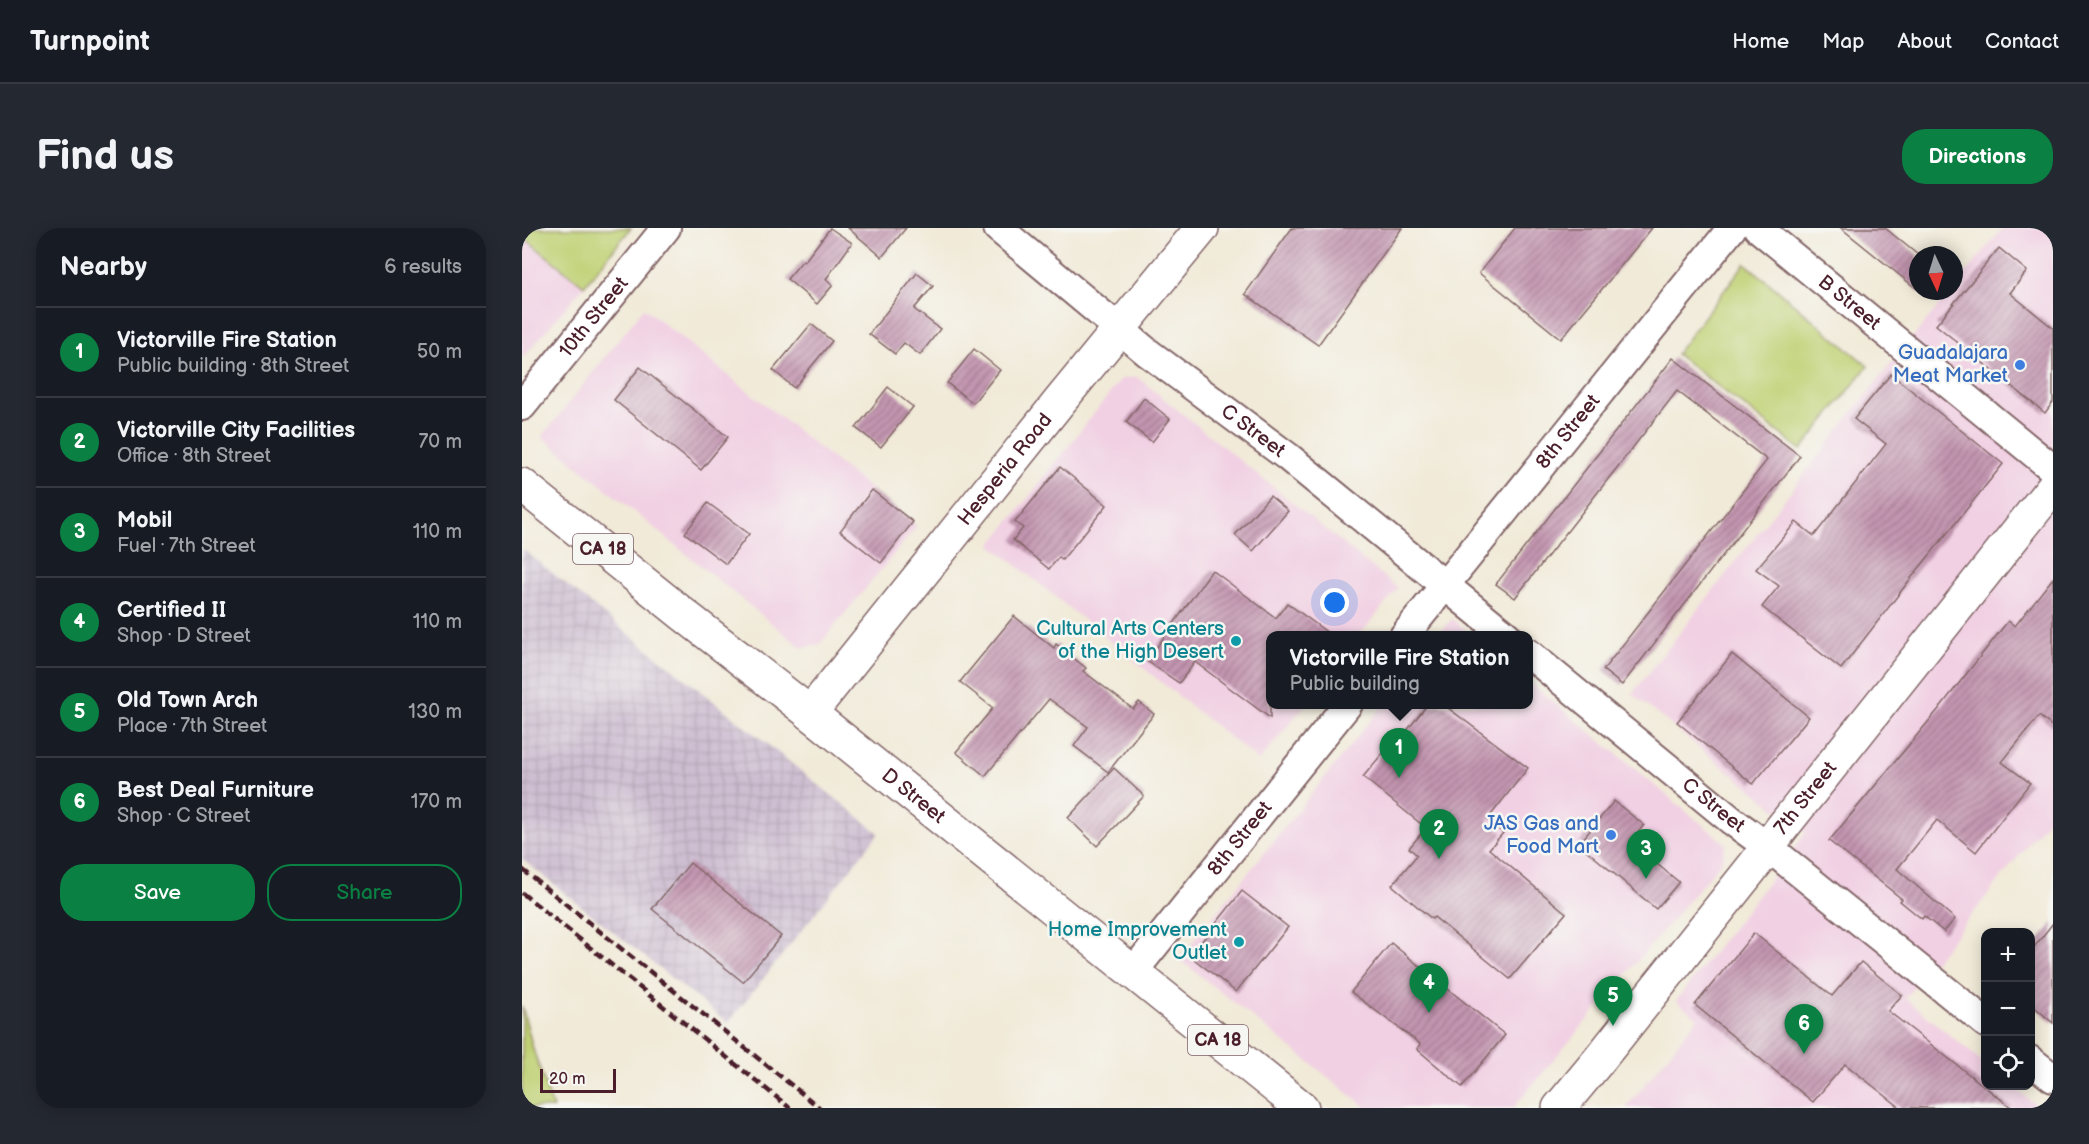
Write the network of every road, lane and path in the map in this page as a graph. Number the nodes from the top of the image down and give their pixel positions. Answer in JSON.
{"nodes":[{"id":1,"x":666,"y":228,"type":"edge"},
{"id":2,"x":998,"y":228,"type":"edge"},
{"id":3,"x":1202,"y":228,"type":"edge"},
{"id":4,"x":1732,"y":228,"type":"edge"},
{"id":5,"x":1758,"y":228,"type":"edge"},
{"id":6,"x":1119,"y":330,"type":"junction"},
{"id":7,"x":522,"y":406,"type":"edge"},
{"id":8,"x":2053,"y":469,"type":"edge"},
{"id":9,"x":522,"y":485,"type":"edge"},
{"id":10,"x":2053,"y":487,"type":"edge"},
{"id":11,"x":1445,"y":584,"type":"junction"},
{"id":12,"x":1408,"y":631,"type":"edge"},
{"id":13,"x":1501,"y":631,"type":"edge"},
{"id":14,"x":1533,"y":657,"type":"edge"},
{"id":15,"x":1345,"y":709,"type":"edge"},
{"id":16,"x":810,"y":713,"type":"junction"},
{"id":17,"x":1768,"y":847,"type":"junction"},
{"id":18,"x":1134,"y":972,"type":"junction"},
{"id":19,"x":1981,"y":1019,"type":"edge"},
{"id":20,"x":2035,"y":1063,"type":"edge"},
{"id":21,"x":2053,"y":1078,"type":"edge"},
{"id":22,"x":1302,"y":1108,"type":"edge"},
{"id":23,"x":1559,"y":1108,"type":"edge"}],
"edges":[{"from":1,"to":7,"type":"street","name":"10th Street"},
{"from":2,"to":6,"type":"street","name":"C Street"},
{"from":3,"to":6,"type":"main road","name":"Hesperia Road"},
{"from":4,"to":11,"type":"street","name":"8th Street"},
{"from":5,"to":8,"type":"street","name":"B Street"},
{"from":6,"to":11,"type":"street","name":"C Street"},
{"from":6,"to":16,"type":"main road","name":"Hesperia Road"},
{"from":9,"to":16,"type":"main road","name":"D Street","number":"CA 18"},
{"from":10,"to":17,"type":"main road","name":"7th Street"},
{"from":11,"to":12,"type":"street","name":"8th Street"},
{"from":11,"to":13,"type":"street","name":"C Street"},
{"from":14,"to":17,"type":"street","name":"C Street"},
{"from":15,"to":18,"type":"street","name":"8th Street"},
{"from":16,"to":18,"type":"main road","name":"D Street","number":"CA 18"},
{"from":17,"to":19,"type":"street","name":"C Street"},
{"from":17,"to":23,"type":"main road","name":"7th Street"},
{"from":18,"to":22,"type":"main road","name":"D Street","number":"CA 18"},
{"from":20,"to":21,"type":"street"}]}
